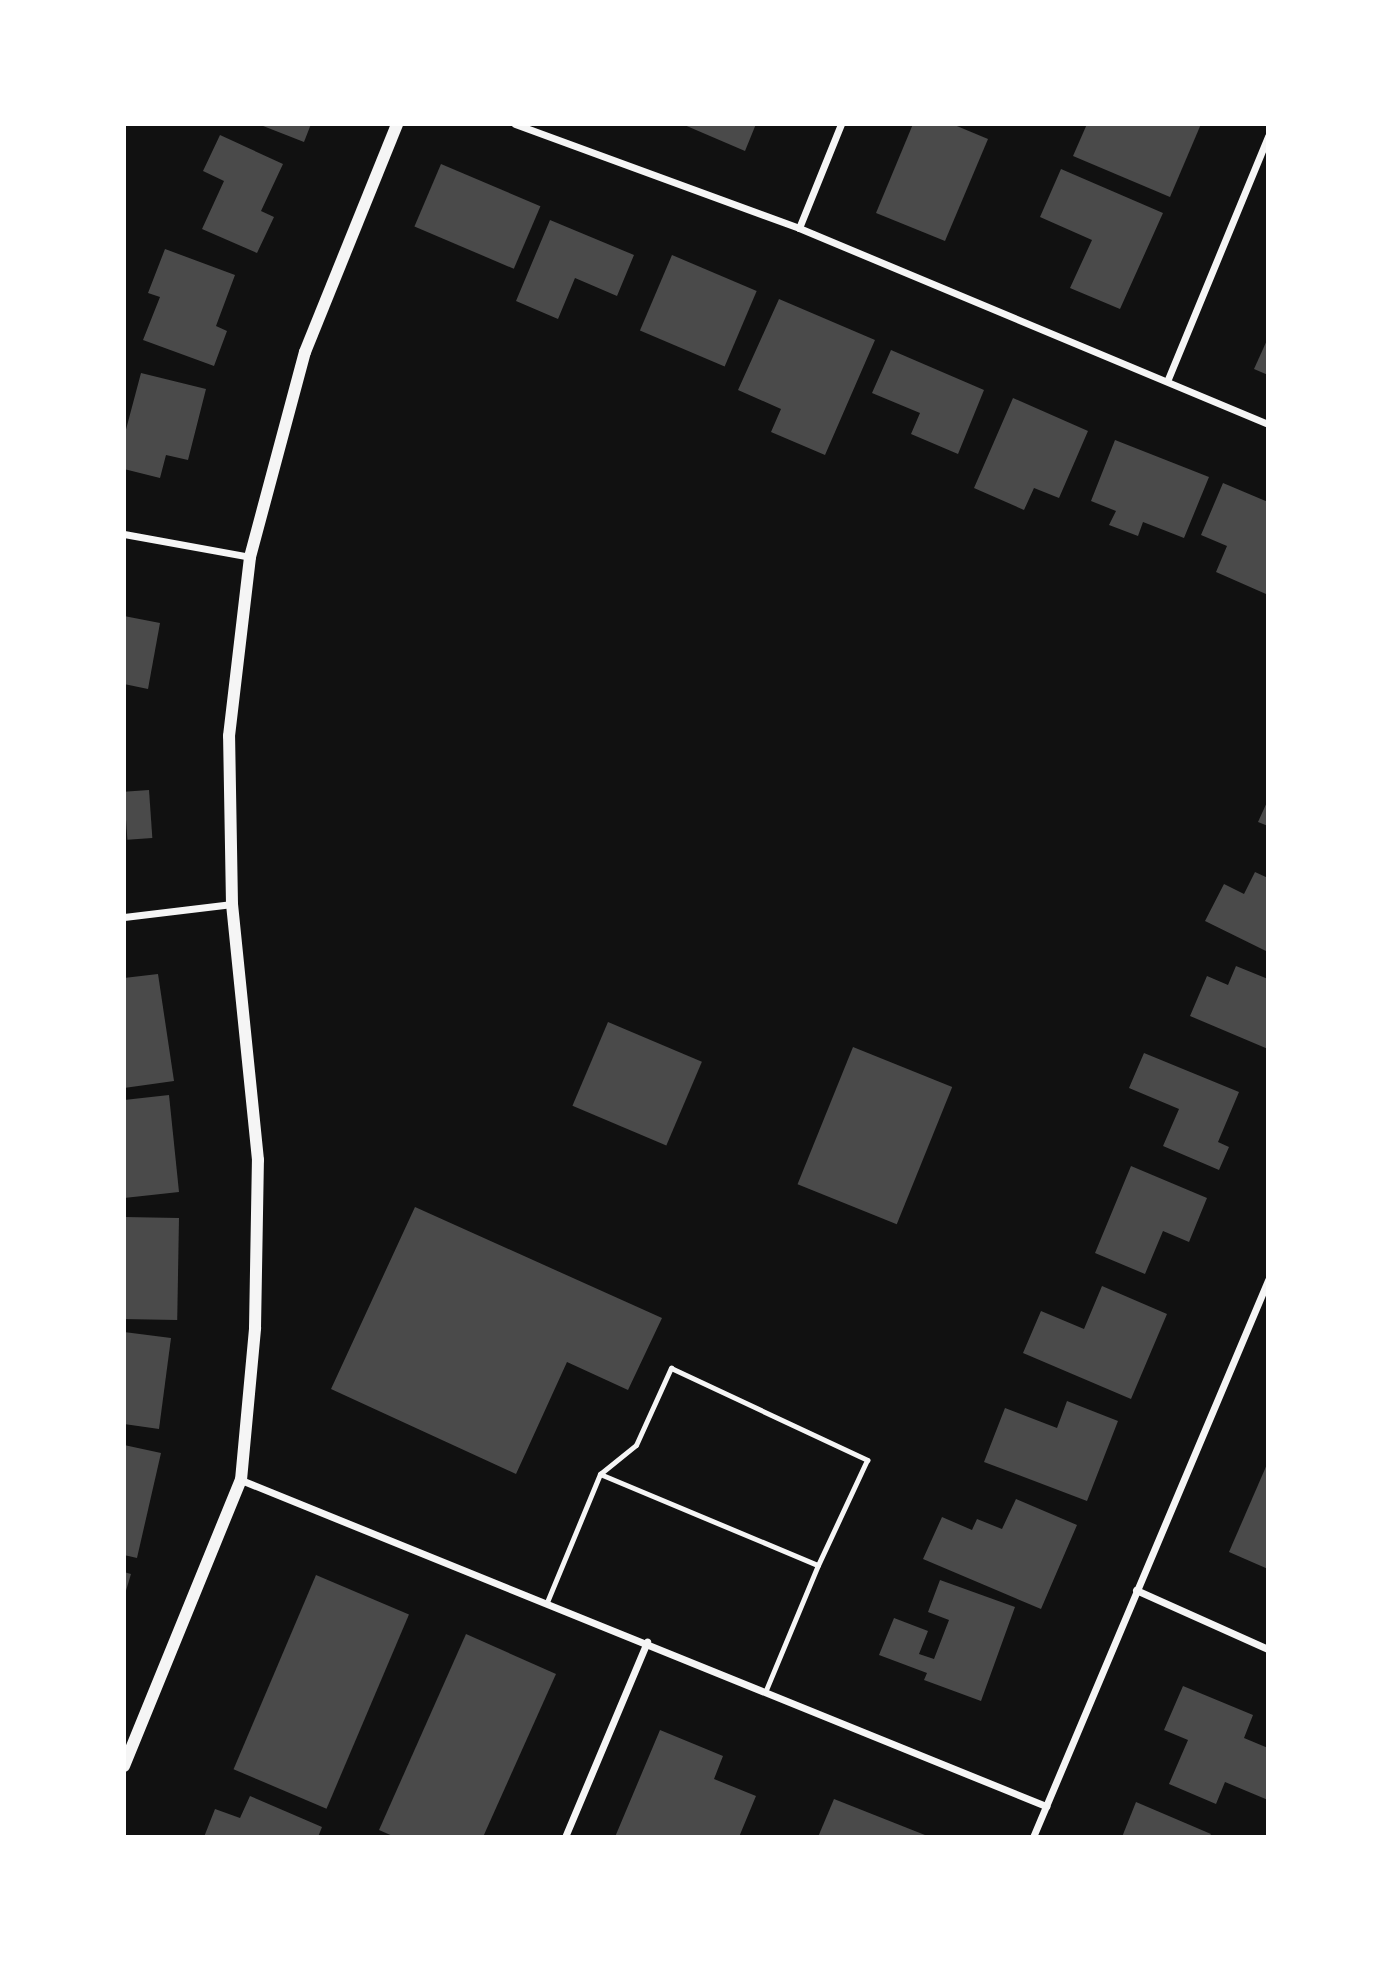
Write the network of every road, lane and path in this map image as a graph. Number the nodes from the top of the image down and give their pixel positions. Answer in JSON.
{"nodes":[{"id":1,"x":397,"y":124,"type":"edge"},
{"id":2,"x":515,"y":124,"type":"edge"},
{"id":3,"x":841,"y":124,"type":"edge"},
{"id":4,"x":1268,"y":135,"type":"edge"},
{"id":5,"x":799,"y":228,"type":"junction"},
{"id":6,"x":1168,"y":379,"type":"junction"},
{"id":7,"x":1268,"y":424,"type":"edge"},
{"id":8,"x":124,"y":534,"type":"edge"},
{"id":9,"x":250,"y":557,"type":"junction"},
{"id":10,"x":232,"y":904,"type":"junction"},
{"id":11,"x":124,"y":918,"type":"edge"},
{"id":12,"x":1268,"y":1280,"type":"edge"},
{"id":13,"x":600,"y":1474,"type":"junction"},
{"id":14,"x":242,"y":1480,"type":"junction"},
{"id":15,"x":818,"y":1565,"type":"junction"},
{"id":16,"x":1136,"y":1590,"type":"junction"},
{"id":17,"x":547,"y":1602,"type":"junction"},
{"id":18,"x":647,"y":1642,"type":"junction"},
{"id":19,"x":1268,"y":1649,"type":"edge"},
{"id":20,"x":766,"y":1690,"type":"junction"},
{"id":21,"x":124,"y":1766,"type":"edge"},
{"id":22,"x":1046,"y":1806,"type":"junction"},
{"id":23,"x":565,"y":1837,"type":"edge"},
{"id":24,"x":1033,"y":1837,"type":"edge"}],
"edges":[{"from":1,"to":9,"type":"street"},
{"from":2,"to":5,"type":"street"},
{"from":3,"to":5,"type":"street"},
{"from":4,"to":6,"type":"street"},
{"from":5,"to":6,"type":"street"},
{"from":6,"to":7,"type":"street"},
{"from":8,"to":9,"type":"street"},
{"from":9,"to":10,"type":"street"},
{"from":10,"to":11,"type":"street"},
{"from":10,"to":14,"type":"street"},
{"from":12,"to":16,"type":"street"},
{"from":13,"to":15,"type":"lane"},
{"from":13,"to":15,"type":"lane"},
{"from":13,"to":17,"type":"lane"},
{"from":14,"to":17,"type":"street"},
{"from":14,"to":21,"type":"street"},
{"from":15,"to":20,"type":"lane"},
{"from":16,"to":19,"type":"street"},
{"from":16,"to":22,"type":"street"},
{"from":17,"to":18,"type":"street"},
{"from":18,"to":20,"type":"street"},
{"from":18,"to":23,"type":"street"},
{"from":20,"to":22,"type":"street"},
{"from":22,"to":24,"type":"street"}]}
